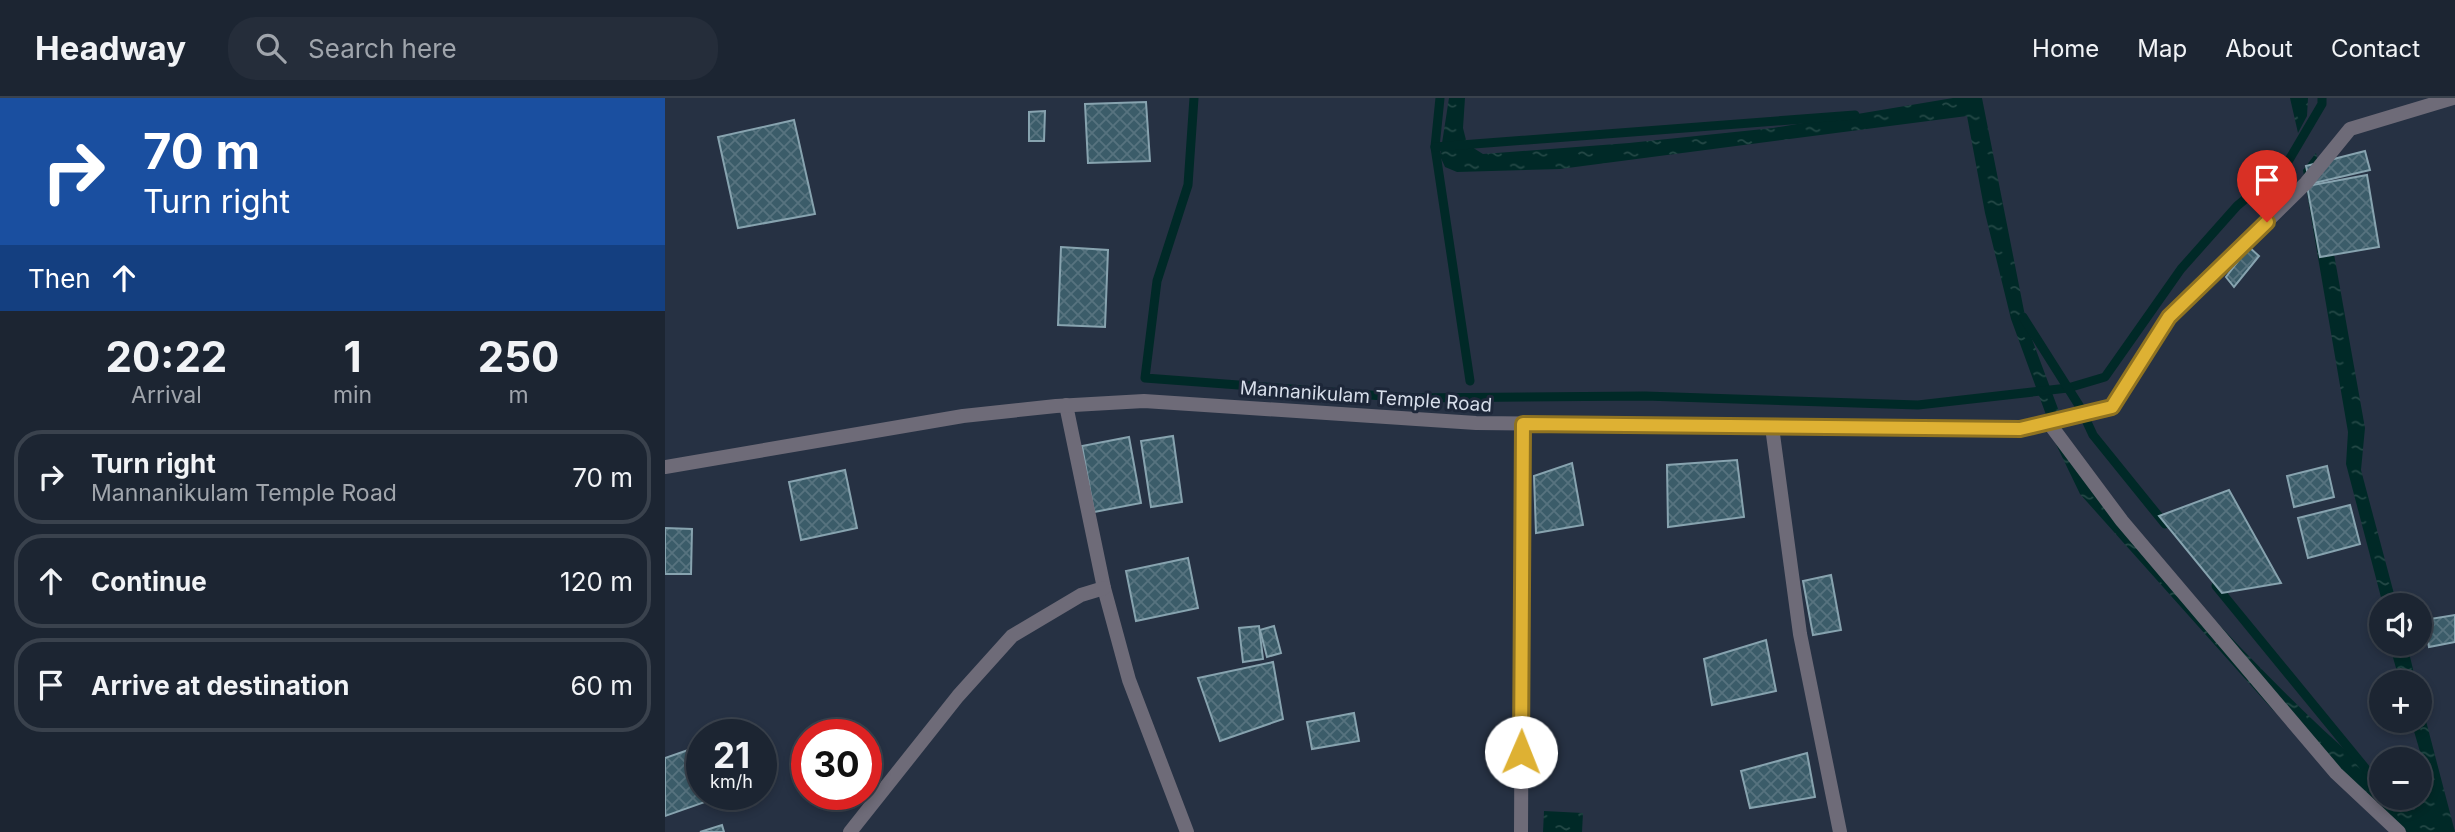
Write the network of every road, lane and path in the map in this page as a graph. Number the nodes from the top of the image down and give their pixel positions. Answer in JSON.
{"nodes":[{"id":1,"x":2453,"y":98,"type":"edge"},
{"id":2,"x":1066,"y":405,"type":"junction"},
{"id":3,"x":2049,"y":423,"type":"junction"},
{"id":4,"x":1523,"y":424,"type":"junction"},
{"id":5,"x":1772,"y":427,"type":"junction"},
{"id":6,"x":665,"y":467,"type":"edge"},
{"id":7,"x":1104,"y":588,"type":"junction"},
{"id":8,"x":850,"y":832,"type":"edge"},
{"id":9,"x":1187,"y":832,"type":"edge"},
{"id":10,"x":1521,"y":832,"type":"edge"},
{"id":11,"x":1840,"y":832,"type":"edge"},
{"id":12,"x":2399,"y":832,"type":"edge"}],
"edges":[{"from":1,"to":3,"type":"street","name":"Mannanikulam Temple Road"},
{"from":2,"to":4,"type":"street","name":"Mannanikulam Temple Road"},
{"from":2,"to":6,"type":"street","name":"Mannanikulam Temple Road"},
{"from":2,"to":7,"type":"street"},
{"from":3,"to":5,"type":"street","name":"Mannanikulam Temple Road"},
{"from":3,"to":12,"type":"street"},
{"from":4,"to":5,"type":"street","name":"Mannanikulam Temple Road"},
{"from":4,"to":10,"type":"street"},
{"from":5,"to":11,"type":"street"},
{"from":7,"to":8,"type":"street"},
{"from":7,"to":9,"type":"street"}]}
